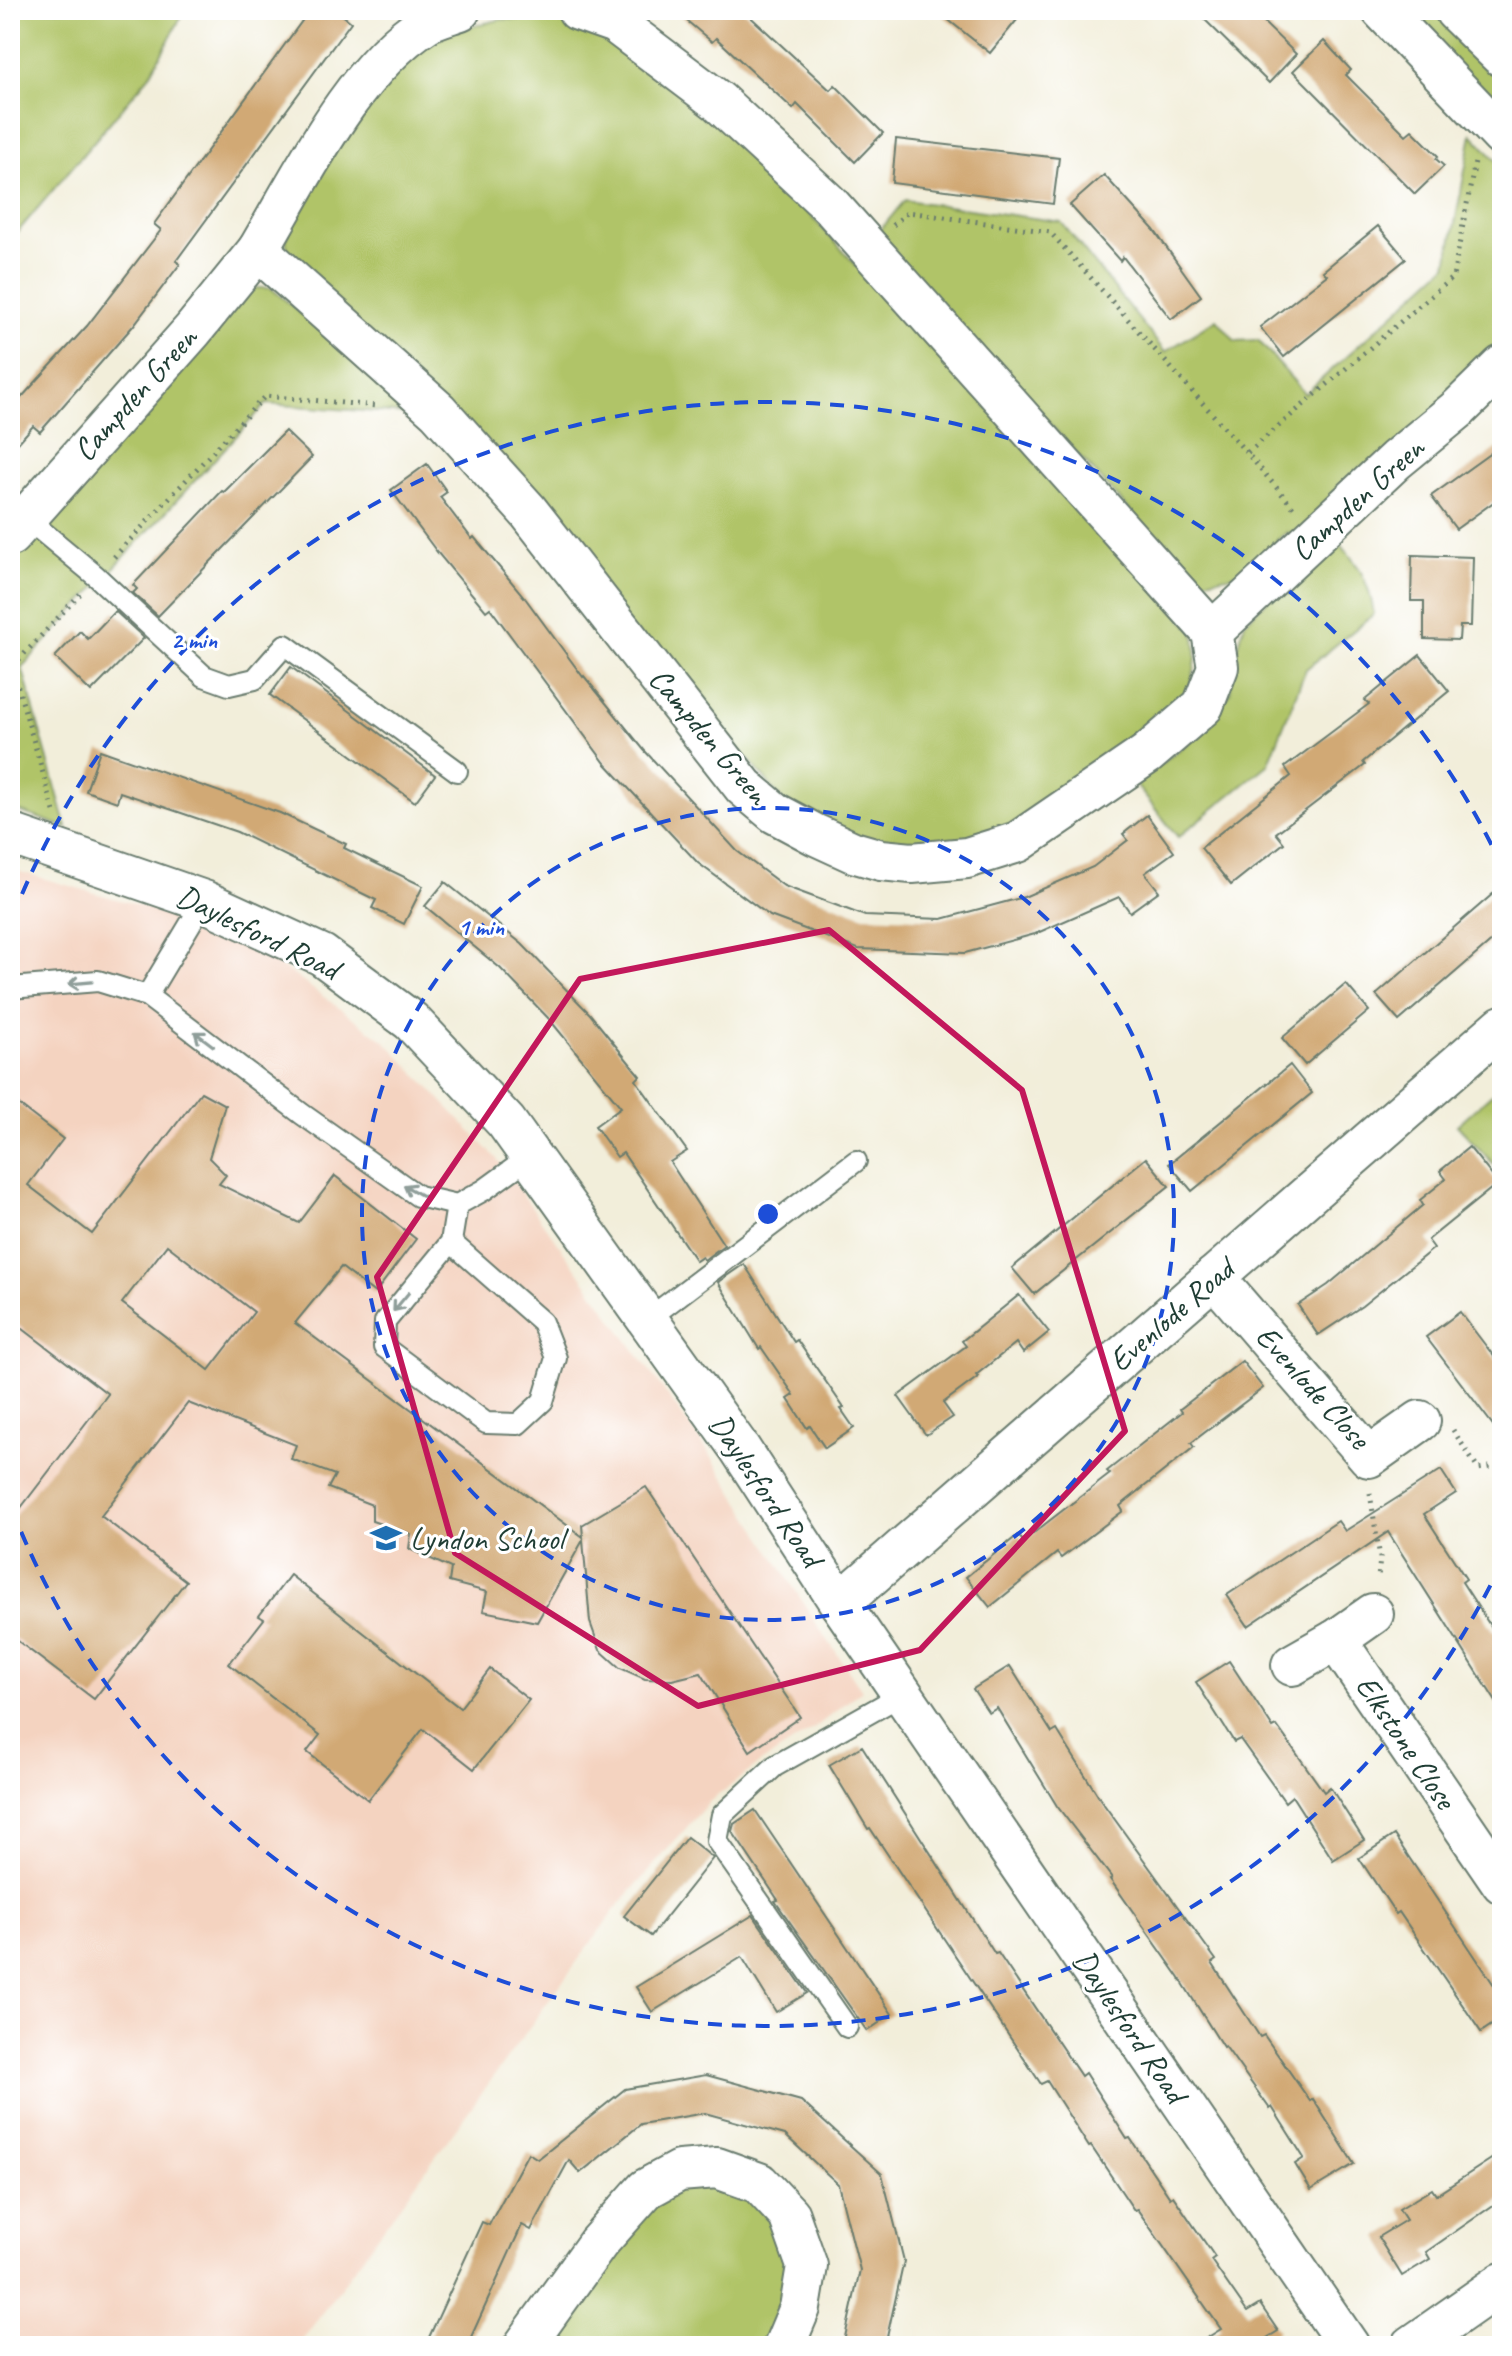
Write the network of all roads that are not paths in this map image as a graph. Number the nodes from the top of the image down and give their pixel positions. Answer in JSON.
{"nodes":[{"id":1,"x":460,"y":10,"type":"edge"},
{"id":2,"x":578,"y":10,"type":"edge"},
{"id":3,"x":1382,"y":10,"type":"edge"},
{"id":4,"x":1457,"y":10,"type":"edge"},
{"id":5,"x":1502,"y":54,"type":"edge"},
{"id":6,"x":1493,"y":127,"type":"edge"},
{"id":7,"x":258,"y":250,"type":"junction"},
{"id":8,"x":1502,"y":366,"type":"edge"},
{"id":9,"x":18,"y":527,"type":"edge"},
{"id":10,"x":1212,"y":632,"type":"junction"},
{"id":11,"x":457,"y":771,"type":"dead end"},
{"id":12,"x":10,"y":834,"type":"edge"},
{"id":13,"x":204,"y":901,"type":"junction"},
{"id":14,"x":10,"y":988,"type":"edge"},
{"id":15,"x":147,"y":996,"type":"junction"},
{"id":16,"x":1502,"y":1026,"type":"edge"},
{"id":17,"x":531,"y":1156,"type":"junction"},
{"id":18,"x":856,"y":1161,"type":"dead end"},
{"id":19,"x":457,"y":1205,"type":"junction"},
{"id":20,"x":451,"y":1242,"type":"junction"},
{"id":21,"x":1214,"y":1277,"type":"junction"},
{"id":22,"x":648,"y":1319,"type":"junction"},
{"id":23,"x":1420,"y":1421,"type":"road end"},
{"id":24,"x":840,"y":1603,"type":"junction"},
{"id":25,"x":1373,"y":1614,"type":"road end"},
{"id":26,"x":1336,"y":1640,"type":"junction"},
{"id":27,"x":1292,"y":1665,"type":"dead end"},
{"id":28,"x":903,"y":1694,"type":"junction"},
{"id":29,"x":1502,"y":1883,"type":"edge"},
{"id":30,"x":847,"y":2027,"type":"dead end"},
{"id":31,"x":1502,"y":2283,"type":"edge"},
{"id":32,"x":524,"y":2346,"type":"edge"},
{"id":33,"x":784,"y":2346,"type":"edge"},
{"id":34,"x":1349,"y":2346,"type":"edge"},
{"id":35,"x":1412,"y":2346,"type":"edge"}],
"edges":[{"from":1,"to":7,"type":"street","name":"Campden Green"},
{"from":2,"to":10,"type":"street"},
{"from":3,"to":6,"type":"street"},
{"from":4,"to":5,"type":"street"},
{"from":7,"to":9,"type":"street","name":"Campden Green"},
{"from":7,"to":10,"type":"street","name":"Campden Green"},
{"from":8,"to":10,"type":"street","name":"Campden Green"},
{"from":9,"to":11,"type":"lane"},
{"from":12,"to":13,"type":"street","name":"Daylesford Road"},
{"from":13,"to":15,"type":"lane"},
{"from":13,"to":17,"type":"street","name":"Daylesford Road"},
{"from":15,"to":14,"type":"lane","one_way":true},
{"from":19,"to":15,"type":"lane","one_way":true},
{"from":16,"to":21,"type":"street","name":"Evenlode Road"},
{"from":17,"to":19,"type":"lane"},
{"from":17,"to":22,"type":"street","name":"Daylesford Road"},
{"from":18,"to":22,"type":"lane"},
{"from":19,"to":20,"type":"lane"},
{"from":20,"to":20,"type":"lane","one_way":true},
{"from":21,"to":23,"type":"street","name":"Evenlode Close"},
{"from":21,"to":24,"type":"street","name":"Evenlode Road"},
{"from":22,"to":24,"type":"street","name":"Daylesford Road"},
{"from":24,"to":28,"type":"street","name":"Daylesford Road"},
{"from":25,"to":26,"type":"street","name":"Elkstone Close"},
{"from":26,"to":27,"type":"street","name":"Elkstone Close"},
{"from":26,"to":29,"type":"street","name":"Elkstone Close"},
{"from":28,"to":30,"type":"lane"},
{"from":28,"to":34,"type":"street","name":"Daylesford Road"},
{"from":31,"to":35,"type":"street"},
{"from":32,"to":33,"type":"street"}]}
